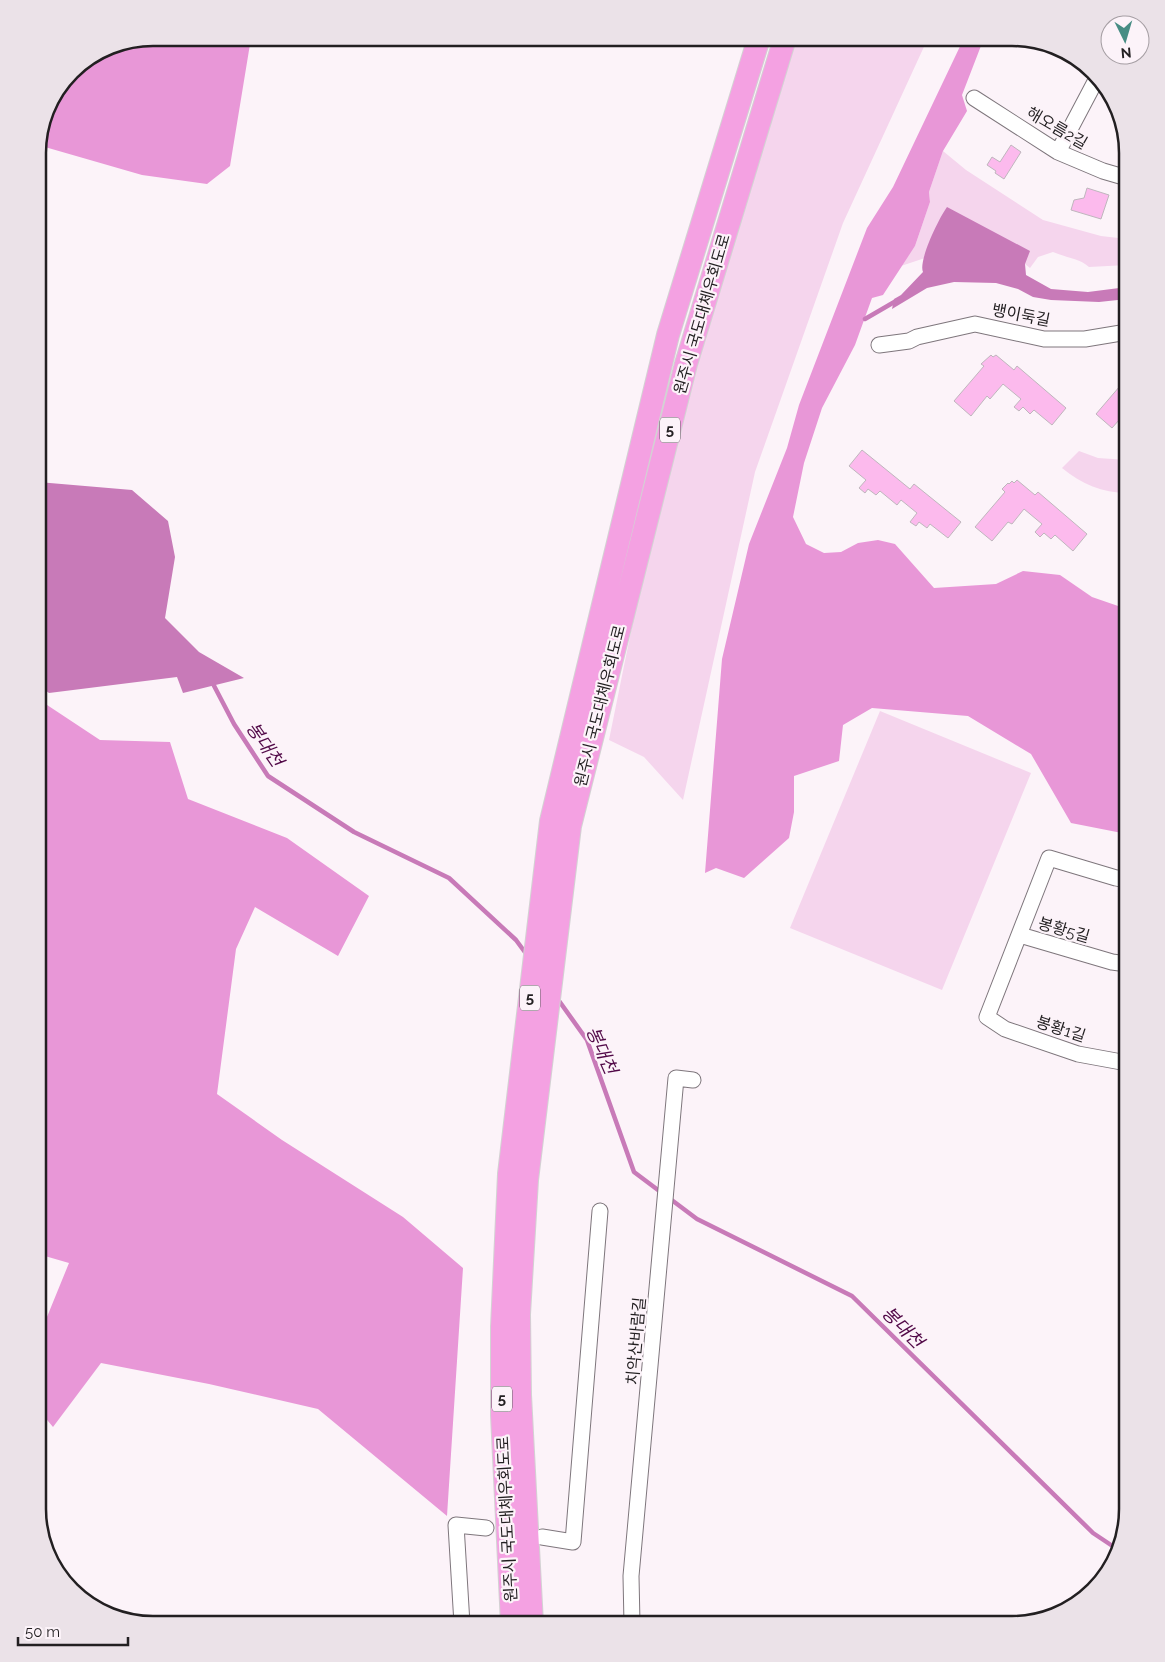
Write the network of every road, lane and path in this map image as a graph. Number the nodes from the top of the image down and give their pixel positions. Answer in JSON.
{"nodes":[{"id":1,"x":757,"y":46,"type":"edge"},
{"id":2,"x":783,"y":46,"type":"edge"},
{"id":3,"x":1094,"y":85,"type":"edge"},
{"id":4,"x":974,"y":98,"type":"dead end"},
{"id":5,"x":1058,"y":152,"type":"junction"},
{"id":6,"x":1119,"y":175,"type":"edge"},
{"id":7,"x":1119,"y":334,"type":"edge"},
{"id":8,"x":879,"y":345,"type":"dead end"},
{"id":9,"x":560,"y":824,"type":"junction"},
{"id":10,"x":1119,"y":878,"type":"edge"},
{"id":11,"x":1020,"y":935,"type":"junction"},
{"id":12,"x":1119,"y":963,"type":"edge"},
{"id":13,"x":1119,"y":1061,"type":"edge"},
{"id":14,"x":693,"y":1080,"type":"dead end"},
{"id":15,"x":518,"y":1177,"type":"junction"},
{"id":16,"x":600,"y":1211,"type":"dead end"},
{"id":17,"x":486,"y":1528,"type":"dead end"},
{"id":18,"x":542,"y":1537,"type":"dead end"},
{"id":19,"x":462,"y":1616,"type":"edge"},
{"id":20,"x":512,"y":1616,"type":"edge"},
{"id":21,"x":532,"y":1616,"type":"edge"},
{"id":22,"x":632,"y":1616,"type":"edge"}],
"edges":[{"from":1,"to":9,"type":"highway","name":"원주시 국도대체우회도로","number":"5"},
{"from":2,"to":9,"type":"highway","name":"원주시 국도대체우회도로","number":"5"},
{"from":3,"to":5,"type":"street"},
{"from":4,"to":5,"type":"street","name":"해오름2길"},
{"from":5,"to":6,"type":"street","name":"해오름2길"},
{"from":7,"to":8,"type":"street","name":"뱅이둑길"},
{"from":9,"to":15,"type":"highway","number":"5"},
{"from":10,"to":11,"type":"street"},
{"from":11,"to":12,"type":"street","name":"봉황5길"},
{"from":11,"to":13,"type":"street","name":"봉황1길"},
{"from":14,"to":22,"type":"street","name":"치악산바람길"},
{"from":15,"to":20,"type":"highway","name":"원주시 국도대체우회도로","number":"5"},
{"from":15,"to":21,"type":"highway","name":"원주시 국도대체우회도로","number":"5"},
{"from":16,"to":18,"type":"street"},
{"from":17,"to":19,"type":"street"}]}
